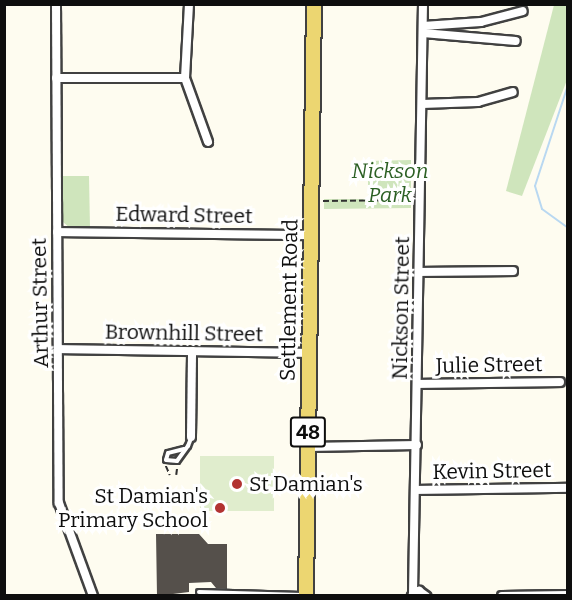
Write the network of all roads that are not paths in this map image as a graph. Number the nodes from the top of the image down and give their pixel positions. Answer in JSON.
{"nodes":[{"id":1,"x":56,"y":4,"type":"edge"},
{"id":2,"x":189,"y":4,"type":"edge"},
{"id":3,"x":314,"y":4,"type":"edge"},
{"id":4,"x":423,"y":4,"type":"edge"},
{"id":5,"x":523,"y":11,"type":"dead end"},
{"id":6,"x":423,"y":30,"type":"junction"},
{"id":7,"x":516,"y":40,"type":"dead end"},
{"id":8,"x":56,"y":78,"type":"junction"},
{"id":9,"x":185,"y":78,"type":"junction"},
{"id":10,"x":513,"y":92,"type":"dead end"},
{"id":11,"x":422,"y":104,"type":"junction"},
{"id":12,"x":208,"y":141,"type":"dead end"},
{"id":13,"x":57,"y":232,"type":"junction"},
{"id":14,"x":311,"y":235,"type":"junction"},
{"id":15,"x":513,"y":271,"type":"dead end"},
{"id":16,"x":420,"y":272,"type":"junction"},
{"id":17,"x":58,"y":349,"type":"junction"},
{"id":18,"x":192,"y":351,"type":"junction"},
{"id":19,"x":309,"y":353,"type":"junction"},
{"id":20,"x":560,"y":382,"type":"dead end"},
{"id":21,"x":418,"y":384,"type":"junction"},
{"id":22,"x":191,"y":437,"type":"joint"},
{"id":23,"x":417,"y":445,"type":"junction"},
{"id":24,"x":308,"y":447,"type":"junction"},
{"id":25,"x":184,"y":449,"type":"junction"},
{"id":26,"x":567,"y":488,"type":"edge"},
{"id":27,"x":417,"y":490,"type":"junction"},
{"id":28,"x":199,"y":592,"type":"dead end"},
{"id":29,"x":421,"y":594,"type":"edge"},
{"id":30,"x":567,"y":594,"type":"edge"},
{"id":31,"x":306,"y":595,"type":"edge"},
{"id":32,"x":93,"y":596,"type":"edge"},
{"id":33,"x":502,"y":596,"type":"edge"}],
"edges":[{"from":1,"to":8,"type":"street","name":"Arthur Street"},
{"from":2,"to":9,"type":"street"},
{"from":3,"to":14,"type":"main road","name":"Settlement Road","number":"48"},
{"from":4,"to":6,"type":"street","name":"Nickson Street"},
{"from":5,"to":6,"type":"street"},
{"from":6,"to":7,"type":"street"},
{"from":6,"to":11,"type":"street","name":"Nickson Street"},
{"from":8,"to":9,"type":"street"},
{"from":8,"to":13,"type":"street","name":"Arthur Street"},
{"from":9,"to":12,"type":"street"},
{"from":10,"to":11,"type":"street"},
{"from":11,"to":16,"type":"street","name":"Nickson Street"},
{"from":13,"to":14,"type":"street","name":"Edward Street"},
{"from":13,"to":17,"type":"street","name":"Arthur Street"},
{"from":14,"to":19,"type":"main road","name":"Settlement Road","number":"48"},
{"from":15,"to":16,"type":"street"},
{"from":16,"to":21,"type":"street","name":"Nickson Street"},
{"from":17,"to":18,"type":"street","name":"Brownhill Street"},
{"from":17,"to":32,"type":"street","name":"Arthur Street"},
{"from":18,"to":19,"type":"street","name":"Brownhill Street"},
{"from":18,"to":22,"type":"street"},
{"from":19,"to":24,"type":"main road","name":"Settlement Road","number":"48"},
{"from":20,"to":21,"type":"street","name":"Julie Street"},
{"from":21,"to":23,"type":"street","name":"Nickson Street"},
{"from":22,"to":25,"type":"lane"},
{"from":23,"to":24,"type":"street"},
{"from":23,"to":27,"type":"street","name":"Nickson Street"},
{"from":24,"to":31,"type":"main road","name":"Settlement Road","number":"48"},
{"from":25,"to":25,"type":"lane"},
{"from":26,"to":27,"type":"street","name":"Kevin Street"},
{"from":27,"to":29,"type":"street","name":"Nickson Street"},
{"from":28,"to":31,"type":"lane"},
{"from":30,"to":33,"type":"street"}]}
